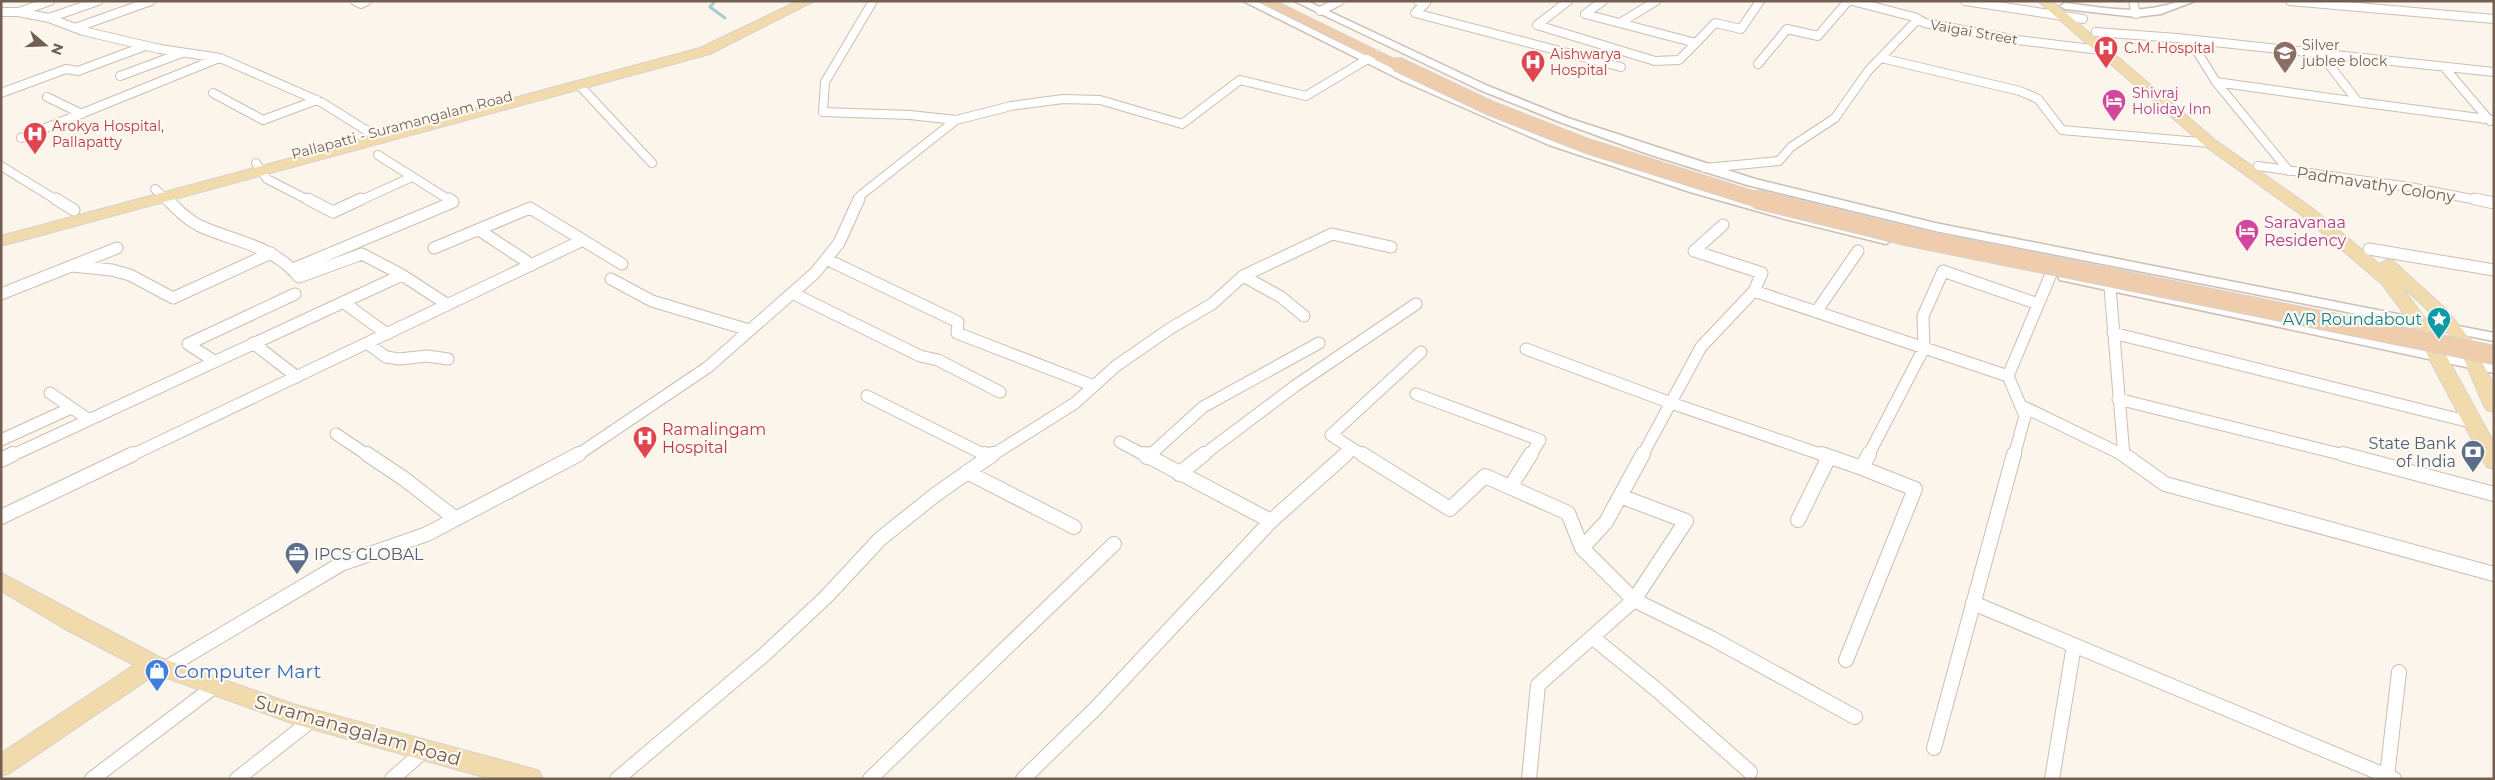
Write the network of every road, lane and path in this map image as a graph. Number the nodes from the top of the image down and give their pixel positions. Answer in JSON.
{"nodes":[{"id":1,"x":50,"y":1,"type":"edge"},
{"id":2,"x":98,"y":1,"type":"edge"},
{"id":3,"x":151,"y":1,"type":"edge"},
{"id":4,"x":354,"y":1,"type":"edge"},
{"id":5,"x":368,"y":1,"type":"edge"},
{"id":6,"x":795,"y":1,"type":"edge"},
{"id":7,"x":808,"y":1,"type":"edge"},
{"id":8,"x":873,"y":1,"type":"edge"},
{"id":9,"x":1248,"y":1,"type":"edge"},
{"id":10,"x":1265,"y":1,"type":"edge"},
{"id":11,"x":1280,"y":1,"type":"edge"},
{"id":12,"x":1299,"y":1,"type":"edge"},
{"id":13,"x":1340,"y":1,"type":"edge"},
{"id":14,"x":1418,"y":1,"type":"edge"},
{"id":15,"x":1568,"y":1,"type":"edge"},
{"id":16,"x":1603,"y":1,"type":"edge"},
{"id":17,"x":1656,"y":1,"type":"edge"},
{"id":18,"x":1760,"y":1,"type":"edge"},
{"id":19,"x":1850,"y":1,"type":"edge"},
{"id":20,"x":1965,"y":1,"type":"edge"},
{"id":21,"x":2044,"y":1,"type":"edge"},
{"id":22,"x":2133,"y":1,"type":"edge"},
{"id":23,"x":2190,"y":1,"type":"edge"},
{"id":24,"x":2290,"y":1,"type":"edge"},
{"id":25,"x":2062,"y":8,"type":"edge"},
{"id":26,"x":1320,"y":11,"type":"junction"},
{"id":27,"x":1,"y":12,"type":"edge"},
{"id":28,"x":18,"y":12,"type":"junction"},
{"id":29,"x":2136,"y":14,"type":"junction"},
{"id":30,"x":49,"y":18,"type":"junction"},
{"id":31,"x":1918,"y":19,"type":"junction"},
{"id":32,"x":2494,"y":19,"type":"edge"},
{"id":33,"x":1,"y":20,"type":"edge"},
{"id":34,"x":1620,"y":23,"type":"junction"},
{"id":35,"x":75,"y":28,"type":"junction"},
{"id":36,"x":2096,"y":32,"type":"junction"},
{"id":37,"x":1353,"y":40,"type":"junction"},
{"id":38,"x":2190,"y":40,"type":"junction"},
{"id":39,"x":1696,"y":43,"type":"junction"},
{"id":40,"x":146,"y":46,"type":"junction"},
{"id":41,"x":2100,"y":50,"type":"junction"},
{"id":42,"x":184,"y":52,"type":"junction"},
{"id":43,"x":1378,"y":52,"type":"junction"},
{"id":44,"x":2320,"y":53,"type":"junction"},
{"id":45,"x":220,"y":58,"type":"junction"},
{"id":46,"x":1881,"y":58,"type":"junction"},
{"id":47,"x":1402,"y":62,"type":"junction"},
{"id":48,"x":1758,"y":64,"type":"dead end"},
{"id":49,"x":1621,"y":67,"type":"dead end"},
{"id":50,"x":2444,"y":67,"type":"junction"},
{"id":51,"x":2494,"y":72,"type":"edge"},
{"id":52,"x":120,"y":76,"type":"dead end"},
{"id":53,"x":2216,"y":82,"type":"junction"},
{"id":54,"x":581,"y":87,"type":"junction"},
{"id":55,"x":1,"y":93,"type":"edge"},
{"id":56,"x":213,"y":93,"type":"dead end"},
{"id":57,"x":47,"y":96,"type":"dead end"},
{"id":58,"x":317,"y":100,"type":"junction"},
{"id":59,"x":2358,"y":102,"type":"junction"},
{"id":60,"x":82,"y":114,"type":"junction"},
{"id":61,"x":956,"y":120,"type":"junction"},
{"id":62,"x":2492,"y":122,"type":"edge"},
{"id":63,"x":369,"y":132,"type":"junction"},
{"id":64,"x":22,"y":138,"type":"dead end"},
{"id":65,"x":2210,"y":143,"type":"junction"},
{"id":66,"x":378,"y":156,"type":"dead end"},
{"id":67,"x":652,"y":163,"type":"dead end"},
{"id":68,"x":1,"y":166,"type":"edge"},
{"id":69,"x":258,"y":166,"type":"junction"},
{"id":70,"x":2258,"y":166,"type":"junction"},
{"id":71,"x":1705,"y":168,"type":"junction"},
{"id":72,"x":2290,"y":171,"type":"junction"},
{"id":73,"x":412,"y":177,"type":"junction"},
{"id":74,"x":160,"y":193,"type":"junction"},
{"id":75,"x":2494,"y":203,"type":"edge"},
{"id":76,"x":74,"y":210,"type":"junction"},
{"id":77,"x":1724,"y":225,"type":"dead end"},
{"id":78,"x":1,"y":230,"type":"edge"},
{"id":79,"x":479,"y":230,"type":"junction"},
{"id":80,"x":1,"y":241,"type":"edge"},
{"id":81,"x":581,"y":241,"type":"junction"},
{"id":82,"x":117,"y":248,"type":"dead end"},
{"id":83,"x":434,"y":248,"type":"dead end"},
{"id":84,"x":1392,"y":248,"type":"dead end"},
{"id":85,"x":2369,"y":248,"type":"junction"},
{"id":86,"x":1858,"y":251,"type":"dead end"},
{"id":87,"x":271,"y":252,"type":"junction"},
{"id":88,"x":826,"y":260,"type":"junction"},
{"id":89,"x":532,"y":264,"type":"junction"},
{"id":90,"x":622,"y":264,"type":"dead end"},
{"id":91,"x":72,"y":266,"type":"junction"},
{"id":92,"x":293,"y":268,"type":"junction"},
{"id":93,"x":2494,"y":270,"type":"edge"},
{"id":94,"x":2051,"y":274,"type":"junction"},
{"id":95,"x":402,"y":276,"type":"junction"},
{"id":96,"x":1244,"y":276,"type":"junction"},
{"id":97,"x":611,"y":278,"type":"dead end"},
{"id":98,"x":2110,"y":287,"type":"junction"},
{"id":99,"x":1754,"y":291,"type":"junction"},
{"id":100,"x":792,"y":293,"type":"junction"},
{"id":101,"x":1,"y":294,"type":"edge"},
{"id":102,"x":295,"y":294,"type":"dead end"},
{"id":103,"x":343,"y":302,"type":"junction"},
{"id":104,"x":1416,"y":304,"type":"dead end"},
{"id":105,"x":2038,"y":304,"type":"junction"},
{"id":106,"x":448,"y":305,"type":"junction"},
{"id":107,"x":1816,"y":312,"type":"junction"},
{"id":108,"x":1304,"y":316,"type":"dead end"},
{"id":109,"x":2418,"y":321,"type":"junction"},
{"id":110,"x":749,"y":330,"type":"junction"},
{"id":111,"x":2455,"y":330,"type":"junction"},
{"id":112,"x":2114,"y":333,"type":"junction"},
{"id":113,"x":387,"y":334,"type":"junction"},
{"id":114,"x":2494,"y":337,"type":"edge"},
{"id":115,"x":253,"y":343,"type":"junction"},
{"id":116,"x":367,"y":343,"type":"junction"},
{"id":117,"x":1319,"y":343,"type":"dead end"},
{"id":118,"x":2494,"y":346,"type":"edge"},
{"id":119,"x":1526,"y":348,"type":"dead end"},
{"id":120,"x":1924,"y":348,"type":"junction"},
{"id":121,"x":1421,"y":352,"type":"dead end"},
{"id":122,"x":2494,"y":354,"type":"edge"},
{"id":123,"x":2438,"y":358,"type":"junction"},
{"id":124,"x":448,"y":359,"type":"dead end"},
{"id":125,"x":214,"y":361,"type":"junction"},
{"id":126,"x":2486,"y":374,"type":"edge"},
{"id":127,"x":297,"y":376,"type":"junction"},
{"id":128,"x":2008,"y":376,"type":"junction"},
{"id":129,"x":1094,"y":386,"type":"junction"},
{"id":130,"x":1000,"y":392,"type":"dead end"},
{"id":131,"x":50,"y":393,"type":"dead end"},
{"id":132,"x":1416,"y":394,"type":"dead end"},
{"id":133,"x":867,"y":396,"type":"dead end"},
{"id":134,"x":2118,"y":399,"type":"junction"},
{"id":135,"x":1671,"y":403,"type":"junction"},
{"id":136,"x":2020,"y":404,"type":"junction"},
{"id":137,"x":2494,"y":406,"type":"edge"},
{"id":138,"x":72,"y":408,"type":"junction"},
{"id":139,"x":88,"y":419,"type":"junction"},
{"id":140,"x":2470,"y":422,"type":"junction"},
{"id":141,"x":336,"y":434,"type":"dead end"},
{"id":142,"x":1,"y":440,"type":"edge"},
{"id":143,"x":1120,"y":442,"type":"dead end"},
{"id":144,"x":1352,"y":449,"type":"junction"},
{"id":145,"x":2122,"y":455,"type":"junction"},
{"id":146,"x":990,"y":457,"type":"junction"},
{"id":147,"x":1147,"y":457,"type":"junction"},
{"id":148,"x":1829,"y":457,"type":"junction"},
{"id":149,"x":1,"y":460,"type":"edge"},
{"id":150,"x":2494,"y":462,"type":"edge"},
{"id":151,"x":1862,"y":468,"type":"junction"},
{"id":152,"x":967,"y":472,"type":"junction"},
{"id":153,"x":1180,"y":474,"type":"junction"},
{"id":154,"x":1510,"y":487,"type":"junction"},
{"id":155,"x":2494,"y":494,"type":"edge"},
{"id":156,"x":1620,"y":496,"type":"junction"},
{"id":157,"x":1,"y":517,"type":"edge"},
{"id":158,"x":456,"y":519,"type":"junction"},
{"id":159,"x":1798,"y":520,"type":"dead end"},
{"id":160,"x":1271,"y":521,"type":"junction"},
{"id":161,"x":1074,"y":526,"type":"dead end"},
{"id":162,"x":1114,"y":544,"type":"dead end"},
{"id":163,"x":1582,"y":548,"type":"junction"},
{"id":164,"x":2494,"y":574,"type":"edge"},
{"id":165,"x":1,"y":581,"type":"edge"},
{"id":166,"x":1634,"y":600,"type":"junction"},
{"id":167,"x":1973,"y":603,"type":"junction"},
{"id":168,"x":1592,"y":637,"type":"junction"},
{"id":169,"x":2074,"y":645,"type":"junction"},
{"id":170,"x":1846,"y":660,"type":"dead end"},
{"id":171,"x":155,"y":664,"type":"junction"},
{"id":172,"x":2399,"y":672,"type":"dead end"},
{"id":173,"x":215,"y":686,"type":"junction"},
{"id":174,"x":1855,"y":716,"type":"dead end"},
{"id":175,"x":313,"y":719,"type":"junction"},
{"id":176,"x":1934,"y":748,"type":"dead end"},
{"id":177,"x":425,"y":750,"type":"junction"},
{"id":178,"x":1,"y":756,"type":"edge"},
{"id":179,"x":1,"y":766,"type":"edge"},
{"id":180,"x":1750,"y":772,"type":"dead end"},
{"id":181,"x":2390,"y":777,"type":"edge"},
{"id":182,"x":92,"y":779,"type":"edge"},
{"id":183,"x":237,"y":779,"type":"edge"},
{"id":184,"x":392,"y":779,"type":"edge"},
{"id":185,"x":530,"y":779,"type":"edge"},
{"id":186,"x":617,"y":779,"type":"edge"},
{"id":187,"x":870,"y":779,"type":"edge"},
{"id":188,"x":1023,"y":779,"type":"edge"},
{"id":189,"x":1529,"y":779,"type":"edge"},
{"id":190,"x":2052,"y":779,"type":"edge"}],
"edges":[{"from":1,"to":28,"type":"street"},
{"from":2,"to":30,"type":"street"},
{"from":3,"to":35,"type":"street"},
{"from":4,"to":5,"type":"street"},
{"from":6,"to":63,"type":"main road","name":"Pallapatti - Suramangalam Road"},
{"from":7,"to":54,"type":"main road"},
{"from":8,"to":61,"type":"street"},
{"from":9,"to":43,"type":"street"},
{"from":10,"to":37,"type":"highway"},
{"from":11,"to":37,"type":"highway"},
{"from":12,"to":26,"type":"street"},
{"from":13,"to":26,"type":"street"},
{"from":14,"to":49,"type":"street"},
{"from":15,"to":39,"type":"street"},
{"from":16,"to":34,"type":"street"},
{"from":17,"to":34,"type":"street"},
{"from":18,"to":39,"type":"street"},
{"from":19,"to":31,"type":"street","name":"Vaigai Street"},
{"from":19,"to":48,"type":"street"},
{"from":20,"to":25,"type":"street"},
{"from":21,"to":25,"type":"main road"},
{"from":22,"to":29,"type":"street"},
{"from":23,"to":29,"type":"street"},
{"from":24,"to":32,"type":"street"},
{"from":25,"to":29,"type":"street"},
{"from":25,"to":36,"type":"main road"},
{"from":25,"to":41,"type":"main road"},
{"from":26,"to":43,"type":"street"},
{"from":27,"to":28,"type":"street"},
{"from":28,"to":30,"type":"street"},
{"from":28,"to":33,"type":"street"},
{"from":30,"to":35,"type":"street"},
{"from":31,"to":41,"type":"street","name":"Vaigai Street"},
{"from":31,"to":46,"type":"street"},
{"from":34,"to":39,"type":"street"},
{"from":35,"to":40,"type":"street"},
{"from":36,"to":38,"type":"street"},
{"from":36,"to":70,"type":"main road"},
{"from":37,"to":43,"type":"highway"},
{"from":38,"to":44,"type":"street"},
{"from":38,"to":53,"type":"street"},
{"from":40,"to":42,"type":"street"},
{"from":40,"to":55,"type":"street"},
{"from":41,"to":65,"type":"main road"},
{"from":42,"to":45,"type":"street"},
{"from":42,"to":52,"type":"street"},
{"from":43,"to":47,"type":"highway"},
{"from":43,"to":61,"type":"street"},
{"from":43,"to":71,"type":"street"},
{"from":43,"to":94,"type":"street"},
{"from":44,"to":50,"type":"street"},
{"from":44,"to":59,"type":"street"},
{"from":45,"to":58,"type":"street"},
{"from":45,"to":60,"type":"street"},
{"from":46,"to":65,"type":"street"},
{"from":46,"to":71,"type":"street"},
{"from":47,"to":118,"type":"highway"},
{"from":47,"to":122,"type":"highway","bridge":true},
{"from":50,"to":51,"type":"street"},
{"from":50,"to":62,"type":"street"},
{"from":53,"to":59,"type":"street"},
{"from":53,"to":72,"type":"street"},
{"from":54,"to":67,"type":"street"},
{"from":54,"to":69,"type":"main road"},
{"from":56,"to":58,"type":"street"},
{"from":57,"to":60,"type":"street"},
{"from":58,"to":63,"type":"street"},
{"from":59,"to":62,"type":"street"},
{"from":60,"to":64,"type":"street"},
{"from":61,"to":88,"type":"street"},
{"from":63,"to":69,"type":"main road","name":"Pallapatti - Suramangalam Road"},
{"from":65,"to":109,"type":"main road"},
{"from":66,"to":73,"type":"street"},
{"from":68,"to":76,"type":"street"},
{"from":69,"to":73,"type":"street"},
{"from":69,"to":74,"type":"main road"},
{"from":70,"to":72,"type":"street","name":"Padmavathy Colony"},
{"from":70,"to":85,"type":"main road"},
{"from":71,"to":109,"type":"street"},
{"from":72,"to":75,"type":"street","name":"Padmavathy Colony"},
{"from":73,"to":92,"type":"street"},
{"from":74,"to":76,"type":"main road"},
{"from":74,"to":80,"type":"main road"},
{"from":74,"to":87,"type":"street"},
{"from":76,"to":78,"type":"main road"},
{"from":77,"to":99,"type":"street"},
{"from":79,"to":81,"type":"street"},
{"from":79,"to":83,"type":"street"},
{"from":79,"to":89,"type":"street"},
{"from":81,"to":89,"type":"street"},
{"from":81,"to":90,"type":"street"},
{"from":82,"to":91,"type":"street"},
{"from":84,"to":96,"type":"street"},
{"from":85,"to":93,"type":"street"},
{"from":85,"to":111,"type":"main road"},
{"from":86,"to":107,"type":"street"},
{"from":87,"to":91,"type":"street"},
{"from":87,"to":92,"type":"street"},
{"from":88,"to":100,"type":"street"},
{"from":88,"to":129,"type":"street"},
{"from":89,"to":106,"type":"street"},
{"from":91,"to":101,"type":"street"},
{"from":92,"to":95,"type":"street"},
{"from":94,"to":98,"type":"street"},
{"from":94,"to":105,"type":"street"},
{"from":95,"to":103,"type":"street"},
{"from":95,"to":106,"type":"street"},
{"from":96,"to":108,"type":"street"},
{"from":96,"to":129,"type":"street"},
{"from":97,"to":110,"type":"street"},
{"from":98,"to":112,"type":"street"},
{"from":98,"to":123,"type":"street"},
{"from":99,"to":107,"type":"street"},
{"from":99,"to":135,"type":"street"},
{"from":100,"to":110,"type":"street"},
{"from":100,"to":130,"type":"street"},
{"from":102,"to":125,"type":"street"},
{"from":103,"to":113,"type":"street"},
{"from":103,"to":115,"type":"street"},
{"from":104,"to":153,"type":"street"},
{"from":105,"to":120,"type":"street"},
{"from":105,"to":128,"type":"street"},
{"from":106,"to":113,"type":"street"},
{"from":107,"to":120,"type":"street"},
{"from":109,"to":111,"type":"street"},
{"from":109,"to":123,"type":"main road"},
{"from":110,"to":158,"type":"street"},
{"from":111,"to":114,"type":"street"},
{"from":111,"to":126,"type":"main road"},
{"from":112,"to":134,"type":"street"},
{"from":112,"to":140,"type":"street"},
{"from":113,"to":116,"type":"street"},
{"from":115,"to":125,"type":"street"},
{"from":115,"to":127,"type":"street"},
{"from":116,"to":124,"type":"street"},
{"from":116,"to":127,"type":"street"},
{"from":117,"to":147,"type":"street"},
{"from":119,"to":135,"type":"street"},
{"from":120,"to":128,"type":"street"},
{"from":120,"to":151,"type":"street"},
{"from":121,"to":144,"type":"street"},
{"from":123,"to":126,"type":"street"},
{"from":123,"to":140,"type":"main road"},
{"from":125,"to":139,"type":"street"},
{"from":126,"to":137,"type":"main road"},
{"from":127,"to":157,"type":"street"},
{"from":128,"to":136,"type":"street"},
{"from":129,"to":146,"type":"street"},
{"from":131,"to":138,"type":"street"},
{"from":132,"to":154,"type":"street"},
{"from":133,"to":146,"type":"street"},
{"from":134,"to":145,"type":"street"},
{"from":134,"to":155,"type":"street"},
{"from":135,"to":148,"type":"street"},
{"from":135,"to":156,"type":"street"},
{"from":136,"to":145,"type":"street"},
{"from":136,"to":167,"type":"street"},
{"from":138,"to":139,"type":"street"},
{"from":138,"to":142,"type":"street"},
{"from":139,"to":149,"type":"street"},
{"from":140,"to":150,"type":"main road"},
{"from":141,"to":158,"type":"street"},
{"from":143,"to":147,"type":"street"},
{"from":144,"to":154,"type":"street"},
{"from":144,"to":160,"type":"street"},
{"from":145,"to":164,"type":"street"},
{"from":146,"to":152,"type":"street"},
{"from":147,"to":153,"type":"street"},
{"from":148,"to":151,"type":"street"},
{"from":148,"to":159,"type":"street"},
{"from":151,"to":170,"type":"street"},
{"from":152,"to":161,"type":"street"},
{"from":152,"to":186,"type":"street"},
{"from":153,"to":160,"type":"street"},
{"from":154,"to":163,"type":"street"},
{"from":156,"to":163,"type":"street"},
{"from":156,"to":166,"type":"street"},
{"from":158,"to":171,"type":"street"},
{"from":160,"to":188,"type":"street"},
{"from":162,"to":187,"type":"street"},
{"from":163,"to":166,"type":"street"},
{"from":165,"to":171,"type":"main road","name":"Suramanagalam Road"},
{"from":166,"to":168,"type":"street"},
{"from":166,"to":174,"type":"street"},
{"from":167,"to":169,"type":"street"},
{"from":167,"to":176,"type":"street"},
{"from":168,"to":180,"type":"street"},
{"from":168,"to":189,"type":"street"},
{"from":169,"to":181,"type":"street"},
{"from":169,"to":190,"type":"street"},
{"from":171,"to":173,"type":"main road","name":"Suramanagalam Road"},
{"from":171,"to":178,"type":"main road"},
{"from":171,"to":179,"type":"main road"},
{"from":172,"to":181,"type":"street"},
{"from":173,"to":175,"type":"main road","name":"Suramanagalam Road"},
{"from":173,"to":182,"type":"street"},
{"from":175,"to":177,"type":"main road","name":"Suramanagalam Road"},
{"from":175,"to":183,"type":"street"},
{"from":177,"to":184,"type":"street"},
{"from":177,"to":185,"type":"main road","name":"Suramanagalam Road"}]}
